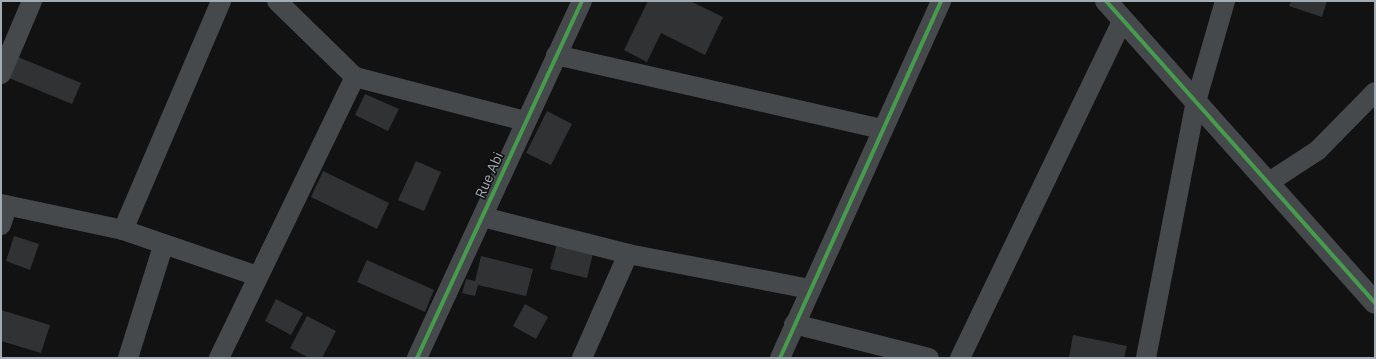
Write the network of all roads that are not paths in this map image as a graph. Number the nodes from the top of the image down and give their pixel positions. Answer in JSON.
{"nodes":[{"id":1,"x":32,"y":1,"type":"edge"},
{"id":2,"x":221,"y":1,"type":"edge"},
{"id":3,"x":277,"y":1,"type":"edge"},
{"id":4,"x":941,"y":1,"type":"edge"},
{"id":5,"x":1106,"y":1,"type":"edge"},
{"id":6,"x":1225,"y":1,"type":"edge"},
{"id":7,"x":574,"y":5,"type":"edge"},
{"id":8,"x":1122,"y":21,"type":"junction"},
{"id":9,"x":556,"y":55,"type":"junction"},
{"id":10,"x":1,"y":74,"type":"edge"},
{"id":11,"x":354,"y":77,"type":"junction"},
{"id":12,"x":1375,"y":92,"type":"edge"},
{"id":13,"x":1195,"y":105,"type":"junction"},
{"id":14,"x":525,"y":121,"type":"junction"},
{"id":15,"x":883,"y":129,"type":"junction"},
{"id":16,"x":1269,"y":182,"type":"junction"},
{"id":17,"x":3,"y":212,"type":"edge"},
{"id":18,"x":483,"y":217,"type":"junction"},
{"id":19,"x":123,"y":230,"type":"junction"},
{"id":20,"x":163,"y":246,"type":"junction"},
{"id":21,"x":628,"y":254,"type":"junction"},
{"id":22,"x":257,"y":276,"type":"junction"},
{"id":23,"x":810,"y":289,"type":"junction"},
{"id":24,"x":1375,"y":303,"type":"edge"},
{"id":25,"x":794,"y":324,"type":"junction"},
{"id":26,"x":128,"y":358,"type":"edge"},
{"id":27,"x":219,"y":358,"type":"edge"},
{"id":28,"x":417,"y":358,"type":"edge"},
{"id":29,"x":582,"y":358,"type":"edge"},
{"id":30,"x":780,"y":358,"type":"edge"},
{"id":31,"x":928,"y":358,"type":"edge"},
{"id":32,"x":960,"y":358,"type":"edge"},
{"id":33,"x":1146,"y":358,"type":"edge"}],
"edges":[{"from":1,"to":10,"type":"street"},
{"from":2,"to":19,"type":"street"},
{"from":3,"to":11,"type":"street"},
{"from":4,"to":15,"type":"street"},
{"from":5,"to":8,"type":"street"},
{"from":6,"to":13,"type":"street"},
{"from":7,"to":9,"type":"street","name":"Rue Abi"},
{"from":8,"to":13,"type":"street"},
{"from":8,"to":32,"type":"street"},
{"from":9,"to":14,"type":"street","name":"Rue Abi"},
{"from":9,"to":15,"type":"street"},
{"from":11,"to":14,"type":"street"},
{"from":11,"to":22,"type":"street"},
{"from":12,"to":16,"type":"street"},
{"from":13,"to":16,"type":"street"},
{"from":13,"to":33,"type":"street"},
{"from":14,"to":18,"type":"street","name":"Rue Abi"},
{"from":15,"to":23,"type":"street"},
{"from":16,"to":24,"type":"street"},
{"from":17,"to":19,"type":"street"},
{"from":18,"to":21,"type":"street"},
{"from":18,"to":28,"type":"street","name":"Rue Abi"},
{"from":19,"to":20,"type":"street"},
{"from":20,"to":22,"type":"street"},
{"from":20,"to":26,"type":"street"},
{"from":21,"to":23,"type":"street"},
{"from":21,"to":29,"type":"street"},
{"from":22,"to":27,"type":"street"},
{"from":23,"to":25,"type":"street"},
{"from":25,"to":30,"type":"street"},
{"from":25,"to":31,"type":"street"}]}
